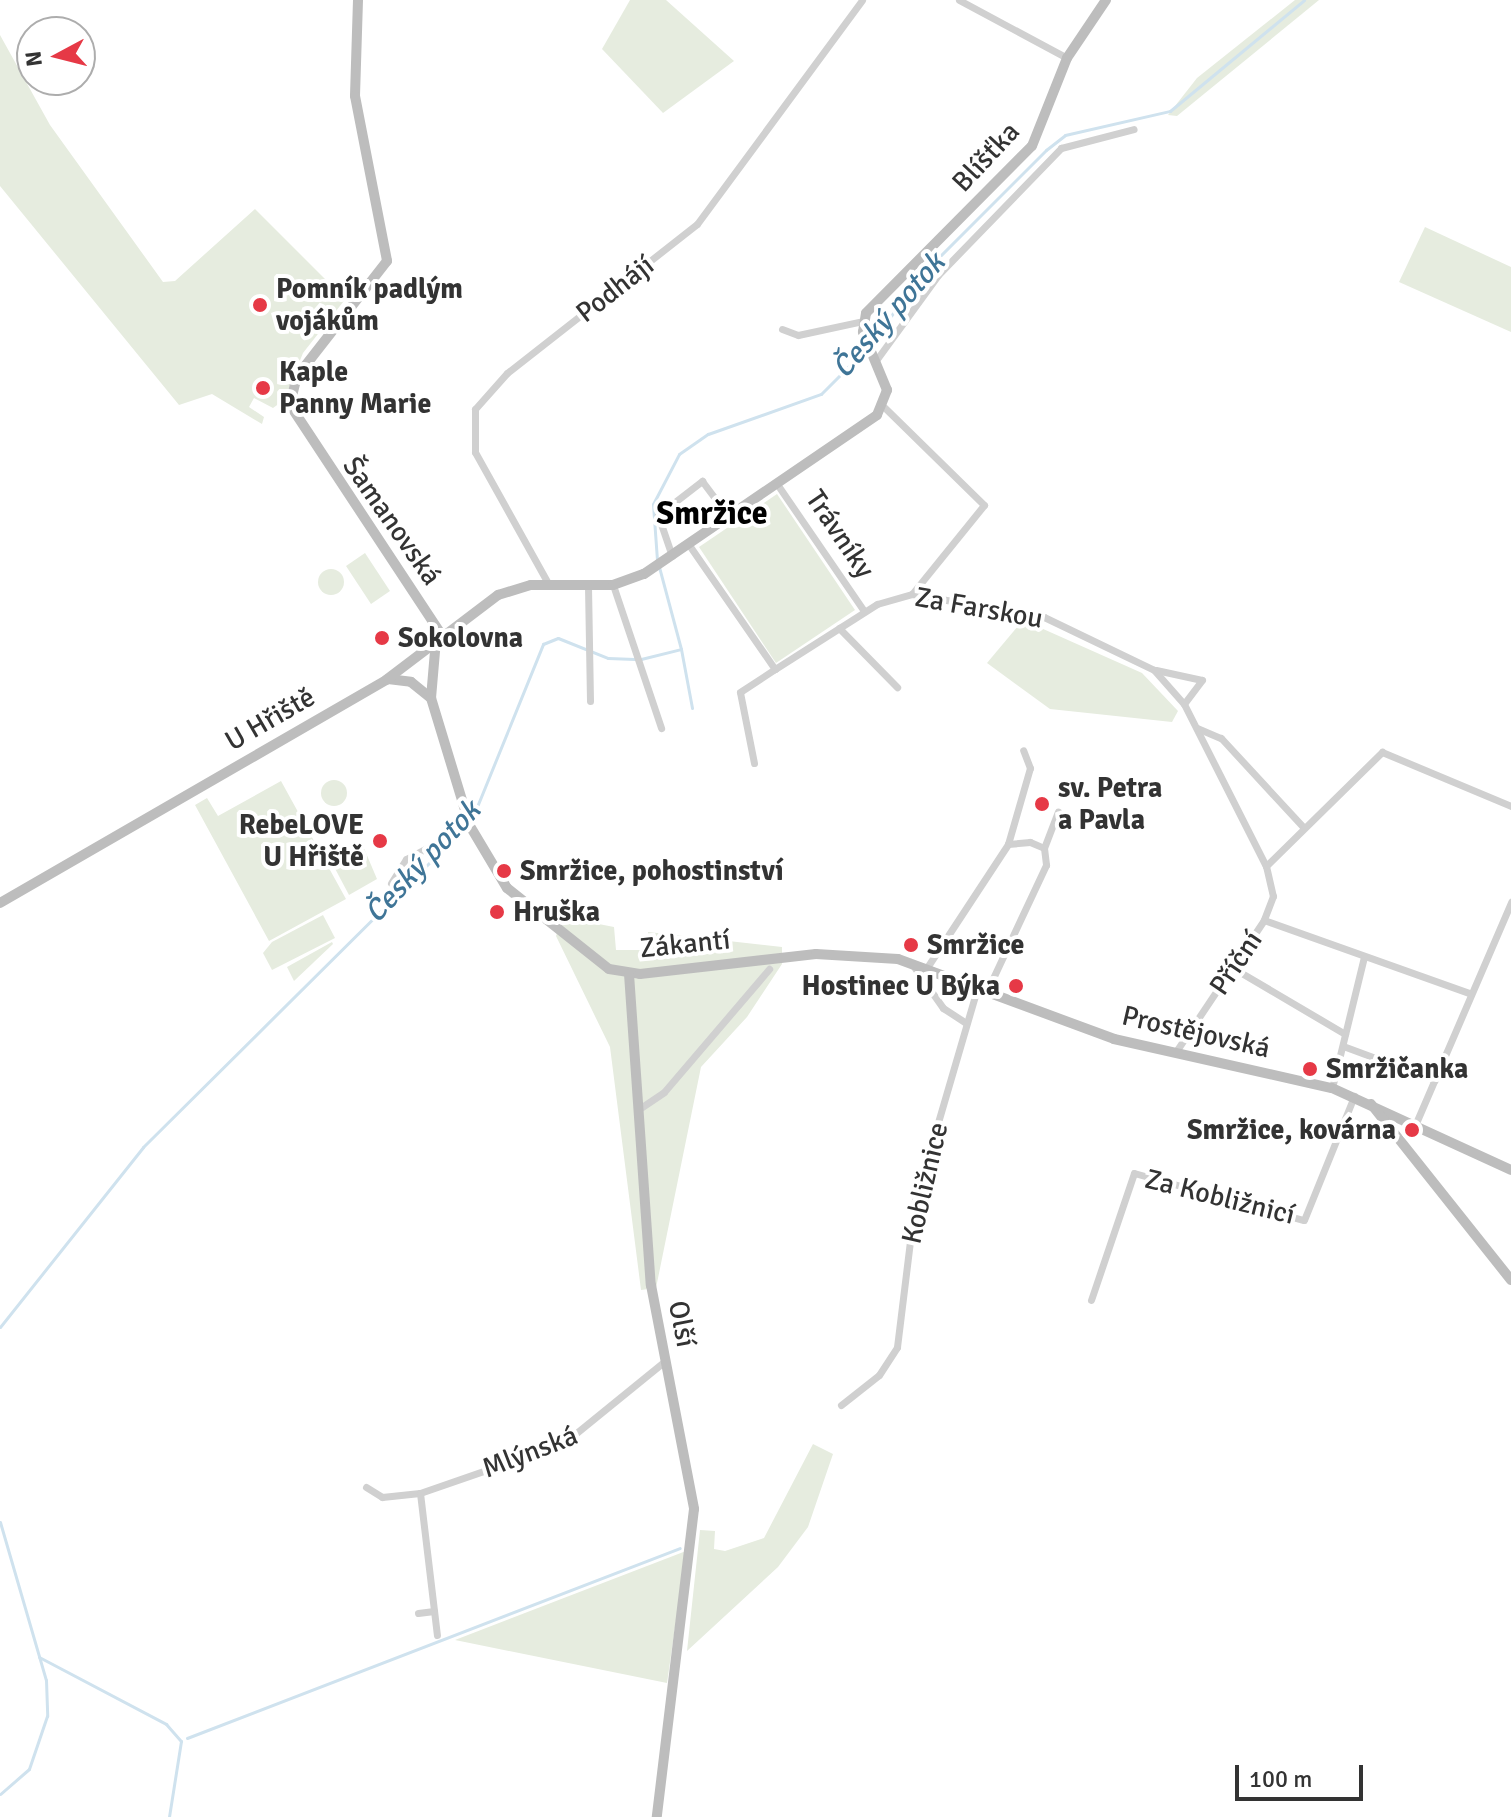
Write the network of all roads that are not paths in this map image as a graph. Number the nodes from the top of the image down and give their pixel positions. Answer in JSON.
{"nodes":[{"id":1,"x":358,"y":0,"type":"edge"},
{"id":2,"x":862,"y":0,"type":"edge"},
{"id":3,"x":959,"y":0,"type":"edge"},
{"id":4,"x":1106,"y":0,"type":"edge"},
{"id":5,"x":1067,"y":58,"type":"junction"},
{"id":6,"x":1134,"y":129,"type":"dead end"},
{"id":7,"x":863,"y":321,"type":"junction"},
{"id":8,"x":782,"y":329,"type":"dead end"},
{"id":9,"x":875,"y":356,"type":"junction"},
{"id":10,"x":884,"y":407,"type":"junction"},
{"id":11,"x":777,"y":484,"type":"junction"},
{"id":12,"x":729,"y":517,"type":"junction"},
{"id":13,"x":689,"y":545,"type":"junction"},
{"id":14,"x":669,"y":558,"type":"junction"},
{"id":15,"x":549,"y":585,"type":"junction"},
{"id":16,"x":613,"y":585,"type":"junction"},
{"id":17,"x":588,"y":586,"type":"junction"},
{"id":18,"x":912,"y":594,"type":"junction"},
{"id":19,"x":864,"y":611,"type":"junction"},
{"id":20,"x":839,"y":628,"type":"junction"},
{"id":21,"x":439,"y":636,"type":"junction"},
{"id":22,"x":775,"y":669,"type":"junction"},
{"id":23,"x":1154,"y":670,"type":"junction"},
{"id":24,"x":386,"y":680,"type":"junction"},
{"id":25,"x":897,"y":687,"type":"dead end"},
{"id":26,"x":431,"y":698,"type":"junction"},
{"id":27,"x":590,"y":701,"type":"dead end"},
{"id":28,"x":1184,"y":704,"type":"junction"},
{"id":29,"x":661,"y":728,"type":"dead end"},
{"id":30,"x":1197,"y":728,"type":"junction"},
{"id":31,"x":1023,"y":750,"type":"dead end"},
{"id":32,"x":754,"y":763,"type":"dead end"},
{"id":33,"x":1511,"y":806,"type":"edge"},
{"id":34,"x":1058,"y":812,"type":"dead end"},
{"id":35,"x":466,"y":816,"type":"junction"},
{"id":36,"x":1304,"y":828,"type":"junction"},
{"id":37,"x":1008,"y":844,"type":"junction"},
{"id":38,"x":1044,"y":848,"type":"junction"},
{"id":39,"x":1266,"y":866,"type":"junction"},
{"id":40,"x":391,"y":883,"type":"dead end"},
{"id":41,"x":1511,"y":902,"type":"edge"},
{"id":42,"x":0,"y":903,"type":"edge"},
{"id":43,"x":1264,"y":920,"type":"junction"},
{"id":44,"x":1364,"y":957,"type":"junction"},
{"id":45,"x":912,"y":964,"type":"junction"},
{"id":46,"x":1233,"y":968,"type":"junction"},
{"id":47,"x":769,"y":969,"type":"dead end"},
{"id":48,"x":926,"y":969,"type":"junction"},
{"id":49,"x":629,"y":974,"type":"junction"},
{"id":50,"x":982,"y":991,"type":"junction"},
{"id":51,"x":1469,"y":993,"type":"junction"},
{"id":52,"x":966,"y":1023,"type":"junction"},
{"id":53,"x":1345,"y":1034,"type":"junction"},
{"id":54,"x":1343,"y":1046,"type":"junction"},
{"id":55,"x":1175,"y":1053,"type":"junction"},
{"id":56,"x":1435,"y":1080,"type":"junction"},
{"id":57,"x":1332,"y":1088,"type":"junction"},
{"id":58,"x":1354,"y":1096,"type":"junction"},
{"id":59,"x":1371,"y":1104,"type":"junction"},
{"id":60,"x":639,"y":1109,"type":"junction"},
{"id":61,"x":1416,"y":1123,"type":"junction"},
{"id":62,"x":1511,"y":1170,"type":"edge"},
{"id":63,"x":1511,"y":1280,"type":"edge"},
{"id":64,"x":1091,"y":1300,"type":"dead end"},
{"id":65,"x":665,"y":1361,"type":"junction"},
{"id":66,"x":841,"y":1405,"type":"dead end"},
{"id":67,"x":366,"y":1487,"type":"dead end"},
{"id":68,"x":420,"y":1493,"type":"junction"},
{"id":69,"x":434,"y":1611,"type":"junction"},
{"id":70,"x":418,"y":1613,"type":"dead end"},
{"id":71,"x":437,"y":1635,"type":"dead end"},
{"id":72,"x":657,"y":1817,"type":"edge"}],
"edges":[{"from":1,"to":21,"type":"street","name":"Šamanovská"},
{"from":2,"to":15,"type":"street","name":"Podhájí"},
{"from":3,"to":5,"type":"street"},
{"from":4,"to":5,"type":"street","name":"Blíšťka"},
{"from":5,"to":7,"type":"street","name":"Blíšťka"},
{"from":6,"to":9,"type":"street","name":"Blíšťka"},
{"from":7,"to":8,"type":"street"},
{"from":7,"to":9,"type":"street"},
{"from":9,"to":10,"type":"street"},
{"from":10,"to":11,"type":"street","name":"Trávníky"},
{"from":10,"to":18,"type":"street"},
{"from":11,"to":12,"type":"street","name":"Trávníky"},
{"from":11,"to":19,"type":"street","name":"Trávníky"},
{"from":12,"to":13,"type":"street","name":"Trávníky"},
{"from":12,"to":14,"type":"street"},
{"from":13,"to":14,"type":"street","name":"Trávníky"},
{"from":13,"to":22,"type":"street"},
{"from":14,"to":16,"type":"street","name":"Trávníky"},
{"from":15,"to":17,"type":"street","name":"Trávníky"},
{"from":15,"to":21,"type":"street","name":"Trávníky"},
{"from":16,"to":17,"type":"street","name":"Trávníky"},
{"from":16,"to":29,"type":"street"},
{"from":17,"to":27,"type":"street"},
{"from":18,"to":19,"type":"street","name":"Za Farskou"},
{"from":18,"to":23,"type":"street","name":"Za Farskou"},
{"from":19,"to":20,"type":"street","name":"Za Farskou"},
{"from":20,"to":22,"type":"street"},
{"from":20,"to":25,"type":"street"},
{"from":21,"to":24,"type":"street","name":"U Hřiště"},
{"from":21,"to":26,"type":"street"},
{"from":22,"to":32,"type":"street"},
{"from":23,"to":28,"type":"street","name":"Za Farskou"},
{"from":23,"to":28,"type":"street"},
{"from":24,"to":26,"type":"street"},
{"from":24,"to":42,"type":"street","name":"U Hřiště"},
{"from":26,"to":35,"type":"street","name":"Zákantí"},
{"from":28,"to":30,"type":"street","name":"Příční"},
{"from":30,"to":36,"type":"street"},
{"from":30,"to":39,"type":"street","name":"Příční"},
{"from":31,"to":37,"type":"street"},
{"from":33,"to":36,"type":"street"},
{"from":34,"to":38,"type":"street","name":"Kobližnice"},
{"from":35,"to":40,"type":"street"},
{"from":35,"to":49,"type":"street","name":"Zákantí"},
{"from":36,"to":39,"type":"street"},
{"from":37,"to":38,"type":"street"},
{"from":37,"to":48,"type":"street"},
{"from":38,"to":50,"type":"street","name":"Kobližnice"},
{"from":39,"to":43,"type":"street","name":"Příční"},
{"from":41,"to":51,"type":"street"},
{"from":43,"to":44,"type":"street"},
{"from":43,"to":46,"type":"street","name":"Příční"},
{"from":44,"to":51,"type":"street"},
{"from":44,"to":53,"type":"street"},
{"from":45,"to":48,"type":"street","name":"Prostějovská"},
{"from":45,"to":49,"type":"street","name":"Zákantí"},
{"from":45,"to":52,"type":"street"},
{"from":46,"to":53,"type":"street"},
{"from":46,"to":55,"type":"street","name":"Příční"},
{"from":47,"to":60,"type":"street"},
{"from":48,"to":50,"type":"street","name":"Prostějovská"},
{"from":49,"to":60,"type":"street","name":"Olší"},
{"from":50,"to":52,"type":"street","name":"Kobližnice"},
{"from":50,"to":55,"type":"street","name":"Prostějovská"},
{"from":51,"to":56,"type":"street"},
{"from":52,"to":66,"type":"street","name":"Kobližnice"},
{"from":53,"to":54,"type":"street"},
{"from":54,"to":56,"type":"street"},
{"from":54,"to":57,"type":"street"},
{"from":55,"to":57,"type":"street","name":"Prostějovská"},
{"from":56,"to":61,"type":"street"},
{"from":57,"to":58,"type":"street","name":"Prostějovská"},
{"from":58,"to":59,"type":"street","name":"Prostějovská"},
{"from":58,"to":64,"type":"street","name":"Za Kobližnicí"},
{"from":59,"to":61,"type":"street","name":"Prostějovská"},
{"from":59,"to":63,"type":"street"},
{"from":60,"to":65,"type":"street","name":"Olší"},
{"from":61,"to":62,"type":"street","name":"Prostějovská"},
{"from":65,"to":68,"type":"street","name":"Mlýnská"},
{"from":65,"to":72,"type":"street","name":"Olší"},
{"from":67,"to":68,"type":"street","name":"Mlýnská"},
{"from":68,"to":69,"type":"street"},
{"from":69,"to":70,"type":"street"},
{"from":69,"to":71,"type":"street"}]}
